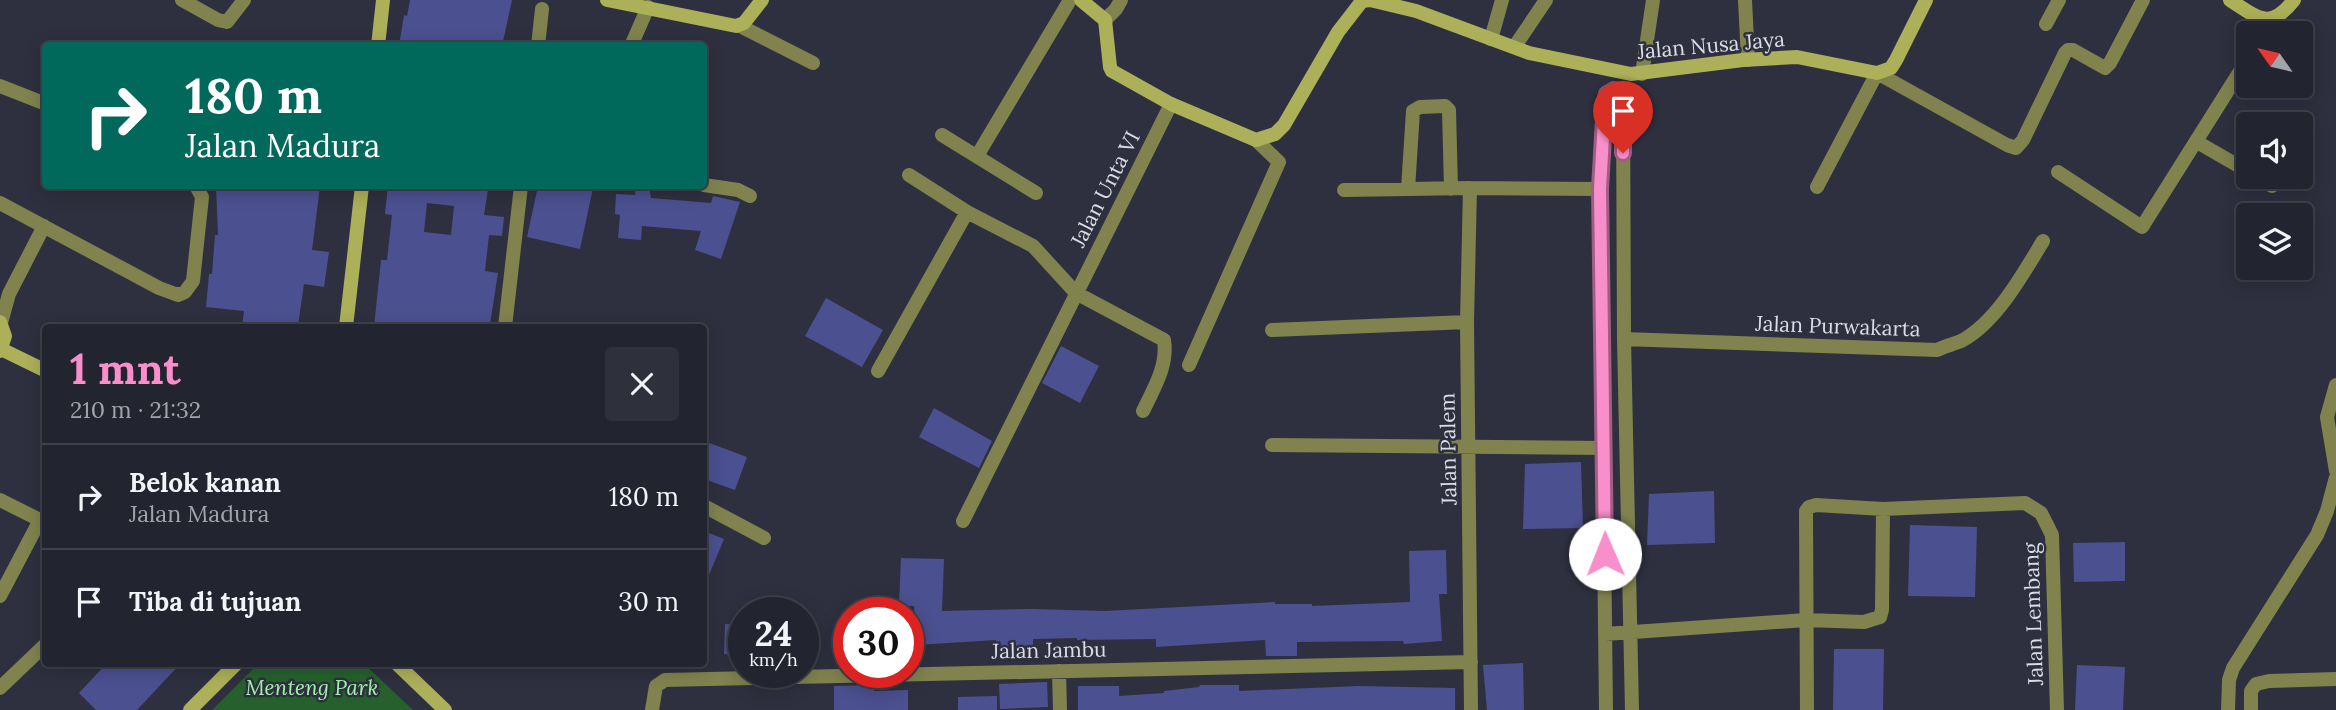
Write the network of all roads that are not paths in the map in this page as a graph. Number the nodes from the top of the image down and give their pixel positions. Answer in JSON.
{"nodes":[{"id":1,"x":182,"y":0,"type":"edge"},
{"id":2,"x":244,"y":0,"type":"edge"},
{"id":3,"x":383,"y":0,"type":"edge"},
{"id":4,"x":607,"y":0,"type":"edge"},
{"id":5,"x":762,"y":0,"type":"edge"},
{"id":6,"x":1070,"y":0,"type":"edge"},
{"id":7,"x":1081,"y":0,"type":"edge"},
{"id":8,"x":1121,"y":0,"type":"edge"},
{"id":9,"x":1502,"y":0,"type":"edge"},
{"id":10,"x":1546,"y":0,"type":"edge"},
{"id":11,"x":1653,"y":0,"type":"edge"},
{"id":12,"x":1745,"y":0,"type":"edge"},
{"id":13,"x":1926,"y":0,"type":"edge"},
{"id":14,"x":2059,"y":0,"type":"edge"},
{"id":15,"x":2143,"y":0,"type":"edge"},
{"id":16,"x":2230,"y":0,"type":"edge"},
{"id":17,"x":2294,"y":0,"type":"edge"},
{"id":18,"x":1415,"y":6,"type":"edge"},
{"id":19,"x":648,"y":7,"type":"junction"},
{"id":20,"x":542,"y":9,"type":"dead end"},
{"id":21,"x":1105,"y":20,"type":"junction"},
{"id":22,"x":2272,"y":20,"type":"joint"},
{"id":23,"x":2046,"y":24,"type":"dead end"},
{"id":24,"x":740,"y":26,"type":"junction"},
{"id":25,"x":1491,"y":38,"type":"junction"},
{"id":26,"x":378,"y":42,"type":"edge"},
{"id":27,"x":538,"y":42,"type":"edge"},
{"id":28,"x":633,"y":42,"type":"edge"},
{"id":29,"x":1515,"y":46,"type":"junction"},
{"id":30,"x":1748,"y":60,"type":"junction"},
{"id":31,"x":813,"y":63,"type":"dead end"},
{"id":32,"x":1877,"y":73,"type":"junction"},
{"id":33,"x":1642,"y":74,"type":"junction"},
{"id":34,"x":2236,"y":78,"type":"edge"},
{"id":35,"x":0,"y":86,"type":"edge"},
{"id":36,"x":42,"y":102,"type":"edge"},
{"id":37,"x":1171,"y":104,"type":"junction"},
{"id":38,"x":942,"y":135,"type":"dead end"},
{"id":39,"x":1256,"y":140,"type":"junction"},
{"id":40,"x":2197,"y":142,"type":"junction"},
{"id":41,"x":977,"y":156,"type":"junction"},
{"id":42,"x":2236,"y":164,"type":"edge"},
{"id":43,"x":2058,"y":172,"type":"dead end"},
{"id":44,"x":909,"y":175,"type":"dead end"},
{"id":45,"x":707,"y":185,"type":"edge"},
{"id":46,"x":1817,"y":187,"type":"dead end"},
{"id":47,"x":1470,"y":188,"type":"junction"},
{"id":48,"x":198,"y":189,"type":"edge"},
{"id":49,"x":362,"y":189,"type":"edge"},
{"id":50,"x":521,"y":189,"type":"edge"},
{"id":51,"x":1451,"y":189,"type":"junction"},
{"id":52,"x":1600,"y":189,"type":"junction"},
{"id":53,"x":1344,"y":190,"type":"dead end"},
{"id":54,"x":1408,"y":190,"type":"junction"},
{"id":55,"x":1036,"y":193,"type":"dead end"},
{"id":56,"x":750,"y":196,"type":"dead end"},
{"id":57,"x":0,"y":203,"type":"edge"},
{"id":58,"x":967,"y":212,"type":"junction"},
{"id":59,"x":44,"y":226,"type":"junction"},
{"id":60,"x":2043,"y":241,"type":"dead end"},
{"id":61,"x":1076,"y":293,"type":"junction"},
{"id":62,"x":4,"y":298,"type":"edge"},
{"id":63,"x":1467,"y":322,"type":"junction"},
{"id":64,"x":0,"y":323,"type":"edge"},
{"id":65,"x":346,"y":324,"type":"edge"},
{"id":66,"x":505,"y":324,"type":"edge"},
{"id":67,"x":1272,"y":330,"type":"dead end"},
{"id":68,"x":1625,"y":338,"type":"junction"},
{"id":69,"x":1,"y":350,"type":"edge"},
{"id":70,"x":1189,"y":365,"type":"dead end"},
{"id":71,"x":42,"y":369,"type":"edge"},
{"id":72,"x":878,"y":371,"type":"dead end"},
{"id":73,"x":2336,"y":385,"type":"edge"},
{"id":74,"x":1143,"y":411,"type":"dead end"},
{"id":75,"x":1272,"y":445,"type":"dead end"},
{"id":76,"x":1470,"y":447,"type":"junction"},
{"id":77,"x":1604,"y":448,"type":"junction"},
{"id":78,"x":2336,"y":471,"type":"edge"},
{"id":79,"x":2336,"y":477,"type":"edge"},
{"id":80,"x":0,"y":500,"type":"edge"},
{"id":81,"x":707,"y":508,"type":"edge"},
{"id":82,"x":1883,"y":509,"type":"junction"},
{"id":83,"x":42,"y":521,"type":"edge"},
{"id":84,"x":963,"y":521,"type":"dead end"},
{"id":85,"x":42,"y":524,"type":"edge"},
{"id":86,"x":764,"y":538,"type":"dead end"},
{"id":87,"x":0,"y":596,"type":"edge"},
{"id":88,"x":1806,"y":620,"type":"junction"},
{"id":89,"x":1630,"y":633,"type":"junction"},
{"id":90,"x":1605,"y":634,"type":"junction"},
{"id":91,"x":42,"y":647,"type":"edge"},
{"id":92,"x":1471,"y":662,"type":"junction"},
{"id":93,"x":233,"y":667,"type":"edge"},
{"id":94,"x":400,"y":667,"type":"edge"},
{"id":95,"x":1059,"y":671,"type":"junction"},
{"id":96,"x":2336,"y":679,"type":"edge"},
{"id":97,"x":0,"y":688,"type":"edge"},
{"id":98,"x":190,"y":710,"type":"edge"},
{"id":99,"x":445,"y":710,"type":"edge"},
{"id":100,"x":652,"y":710,"type":"edge"},
{"id":101,"x":1060,"y":710,"type":"edge"},
{"id":102,"x":1471,"y":710,"type":"edge"},
{"id":103,"x":1606,"y":710,"type":"edge"},
{"id":104,"x":1632,"y":710,"type":"edge"},
{"id":105,"x":1807,"y":710,"type":"edge"},
{"id":106,"x":2057,"y":710,"type":"edge"},
{"id":107,"x":2228,"y":710,"type":"edge"},
{"id":108,"x":2251,"y":710,"type":"edge"}],
"edges":[{"from":1,"to":2,"type":"street"},
{"from":3,"to":26,"type":"street"},
{"from":4,"to":19,"type":"street"},
{"from":5,"to":24,"type":"street"},
{"from":6,"to":41,"type":"street"},
{"from":7,"to":21,"type":"street"},
{"from":8,"to":21,"type":"street"},
{"from":9,"to":25,"type":"street"},
{"from":10,"to":29,"type":"street"},
{"from":11,"to":33,"type":"street"},
{"from":12,"to":30,"type":"street"},
{"from":13,"to":32,"type":"street"},
{"from":14,"to":23,"type":"street"},
{"from":15,"to":32,"type":"street"},
{"from":16,"to":22,"type":"street"},
{"from":17,"to":22,"type":"street"},
{"from":18,"to":25,"type":"street","name":"Jalan Nusa Jaya"},
{"from":18,"to":39,"type":"street","name":"Jalan Nusa Jaya"},
{"from":19,"to":24,"type":"street"},
{"from":19,"to":28,"type":"street"},
{"from":20,"to":27,"type":"street"},
{"from":21,"to":37,"type":"street"},
{"from":24,"to":31,"type":"street"},
{"from":25,"to":29,"type":"street","name":"Jalan Nusa Jaya"},
{"from":29,"to":33,"type":"street","name":"Jalan Nusa Jaya"},
{"from":30,"to":32,"type":"street","name":"Jalan Nusa Jaya"},
{"from":30,"to":33,"type":"street","name":"Jalan Nusa Jaya"},
{"from":32,"to":46,"type":"street"},
{"from":34,"to":40,"type":"street"},
{"from":35,"to":36,"type":"street"},
{"from":37,"to":39,"type":"street"},
{"from":37,"to":61,"type":"street","name":"Jalan Unta VI"},
{"from":38,"to":41,"type":"street"},
{"from":39,"to":70,"type":"street"},
{"from":40,"to":42,"type":"street"},
{"from":40,"to":43,"type":"street"},
{"from":41,"to":55,"type":"street"},
{"from":44,"to":58,"type":"street"},
{"from":45,"to":56,"type":"street"},
{"from":47,"to":51,"type":"street"},
{"from":47,"to":52,"type":"street"},
{"from":47,"to":63,"type":"street","name":"Jalan Palem"},
{"from":48,"to":59,"type":"street"},
{"from":49,"to":65,"type":"street"},
{"from":50,"to":66,"type":"street"},
{"from":51,"to":54,"type":"street"},
{"from":51,"to":54,"type":"street"},
{"from":52,"to":68,"type":"street"},
{"from":52,"to":77,"type":"street"},
{"from":53,"to":54,"type":"street"},
{"from":57,"to":59,"type":"street"},
{"from":58,"to":61,"type":"street"},
{"from":58,"to":72,"type":"street"},
{"from":59,"to":62,"type":"street"},
{"from":60,"to":68,"type":"street","name":"Jalan Purwakarta"},
{"from":61,"to":74,"type":"street"},
{"from":61,"to":84,"type":"street","name":"Jalan Unta VI"},
{"from":62,"to":64,"type":"street"},
{"from":63,"to":67,"type":"street"},
{"from":63,"to":76,"type":"street","name":"Jalan Palem"},
{"from":64,"to":69,"type":"street"},
{"from":68,"to":89,"type":"street"},
{"from":69,"to":71,"type":"street"},
{"from":73,"to":78,"type":"street"},
{"from":75,"to":76,"type":"street"},
{"from":76,"to":77,"type":"street"},
{"from":76,"to":92,"type":"street","name":"Jalan Palem"},
{"from":77,"to":90,"type":"street"},
{"from":79,"to":107,"type":"street"},
{"from":80,"to":83,"type":"street"},
{"from":81,"to":86,"type":"street"},
{"from":82,"to":88,"type":"street"},
{"from":82,"to":88,"type":"street","name":"Jalan Lembang"},
{"from":82,"to":106,"type":"street","name":"Jalan Lembang"},
{"from":85,"to":87,"type":"street"},
{"from":88,"to":89,"type":"street"},
{"from":88,"to":105,"type":"street","name":"Jalan Lembang"},
{"from":89,"to":90,"type":"street"},
{"from":89,"to":104,"type":"street"},
{"from":90,"to":103,"type":"street"},
{"from":91,"to":97,"type":"street"},
{"from":92,"to":95,"type":"street","name":"Jalan Jambu"},
{"from":92,"to":102,"type":"street","name":"Jalan Palem"},
{"from":93,"to":98,"type":"street"},
{"from":94,"to":99,"type":"street"},
{"from":95,"to":100,"type":"street","name":"Jalan Jambu"},
{"from":95,"to":101,"type":"street"},
{"from":96,"to":108,"type":"street"}]}
